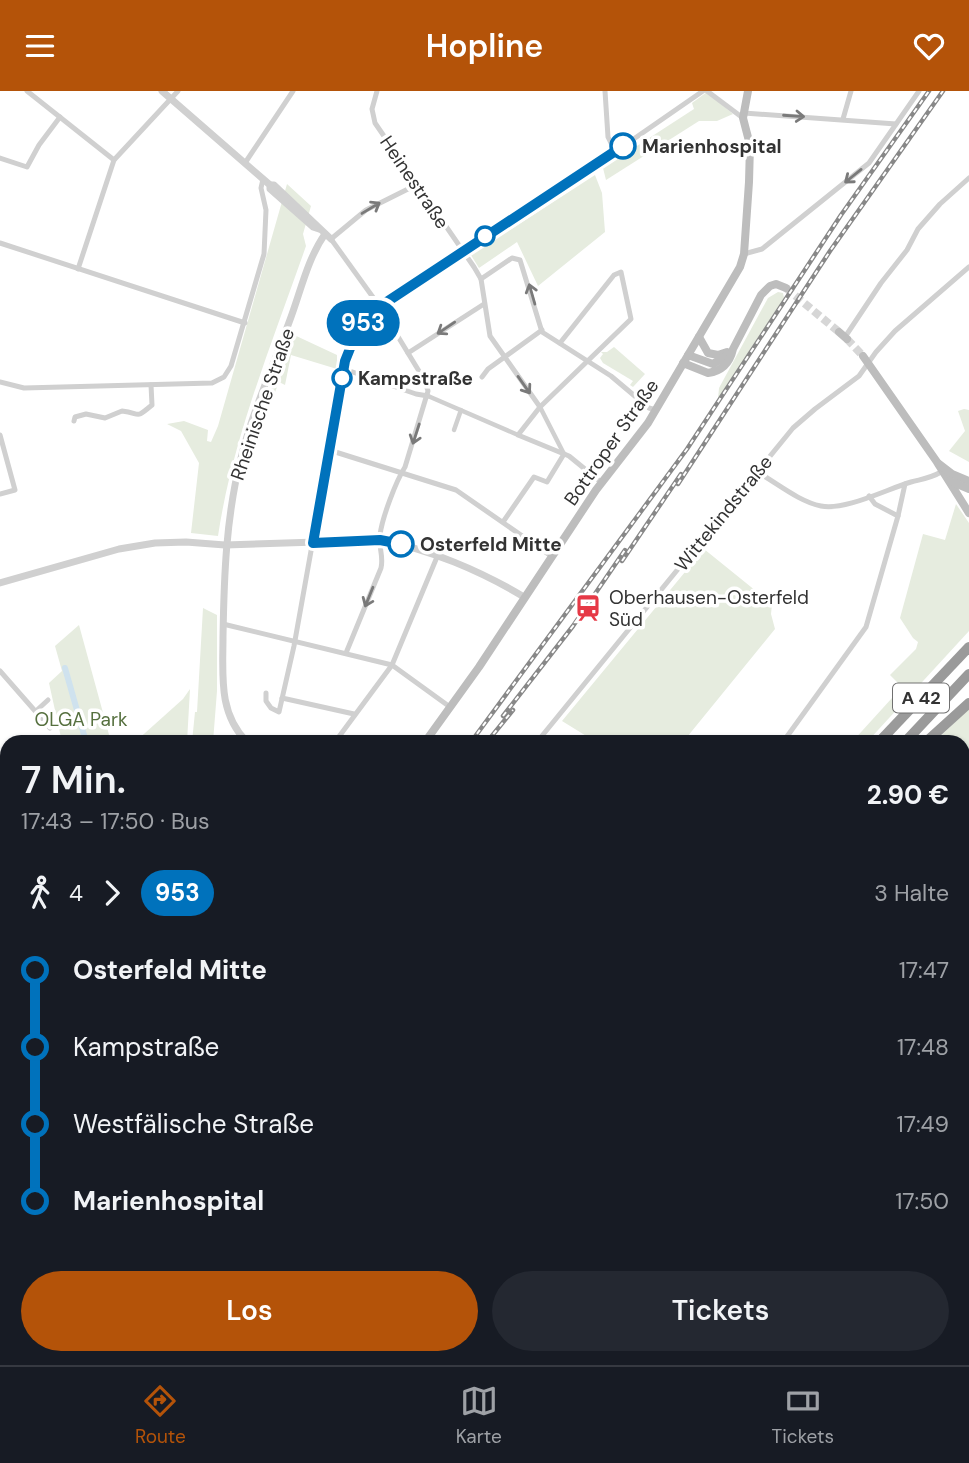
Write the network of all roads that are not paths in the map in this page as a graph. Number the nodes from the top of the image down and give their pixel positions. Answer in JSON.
{"nodes":[{"id":1,"x":27,"y":91,"type":"edge"},
{"id":2,"x":162,"y":91,"type":"edge"},
{"id":3,"x":178,"y":91,"type":"edge"},
{"id":4,"x":293,"y":91,"type":"edge"},
{"id":5,"x":377,"y":91,"type":"edge"},
{"id":6,"x":605,"y":91,"type":"edge"},
{"id":7,"x":705,"y":91,"type":"edge"},
{"id":8,"x":748,"y":91,"type":"edge"},
{"id":9,"x":851,"y":91,"type":"edge"},
{"id":10,"x":919,"y":91,"type":"edge"},
{"id":11,"x":171,"y":98,"type":"junction"},
{"id":12,"x":744,"y":116,"type":"junction"},
{"id":13,"x":60,"y":117,"type":"junction"},
{"id":14,"x":843,"y":119,"type":"junction"},
{"id":15,"x":896,"y":124,"type":"junction"},
{"id":16,"x":615,"y":151,"type":"junction"},
{"id":17,"x":0,"y":158,"type":"edge"},
{"id":18,"x":114,"y":160,"type":"junction"},
{"id":19,"x":245,"y":163,"type":"junction"},
{"id":20,"x":969,"y":178,"type":"edge"},
{"id":21,"x":267,"y":182,"type":"junction"},
{"id":22,"x":416,"y":185,"type":"junction"},
{"id":23,"x":325,"y":234,"type":"junction"},
{"id":24,"x":0,"y":243,"type":"edge"},
{"id":25,"x":462,"y":251,"type":"junction"},
{"id":26,"x":744,"y":254,"type":"junction"},
{"id":27,"x":969,"y":267,"type":"edge"},
{"id":28,"x":78,"y":268,"type":"junction"},
{"id":29,"x":481,"y":279,"type":"junction"},
{"id":30,"x":786,"y":289,"type":"dead end"},
{"id":31,"x":484,"y":304,"type":"junction"},
{"id":32,"x":380,"y":307,"type":"junction"},
{"id":33,"x":245,"y":323,"type":"junction"},
{"id":34,"x":542,"y":330,"type":"junction"},
{"id":35,"x":844,"y":336,"type":"dead end"},
{"id":36,"x":699,"y":337,"type":"junction"},
{"id":37,"x":560,"y":343,"type":"junction"},
{"id":38,"x":733,"y":349,"type":"junction"},
{"id":39,"x":408,"y":353,"type":"junction"},
{"id":40,"x":688,"y":355,"type":"junction"},
{"id":41,"x":504,"y":356,"type":"junction"},
{"id":42,"x":865,"y":359,"type":"junction"},
{"id":43,"x":587,"y":362,"type":"junction"},
{"id":44,"x":683,"y":363,"type":"junction"},
{"id":45,"x":344,"y":369,"type":"junction"},
{"id":46,"x":482,"y":377,"type":"dead end"},
{"id":47,"x":0,"y":382,"type":"edge"},
{"id":48,"x":151,"y":385,"type":"junction"},
{"id":49,"x":428,"y":396,"type":"junction"},
{"id":50,"x":540,"y":407,"type":"junction"},
{"id":51,"x":461,"y":410,"type":"junction"},
{"id":52,"x":656,"y":410,"type":"junction"},
{"id":53,"x":74,"y":421,"type":"dead end"},
{"id":54,"x":454,"y":430,"type":"dead end"},
{"id":55,"x":0,"y":435,"type":"edge"},
{"id":56,"x":518,"y":435,"type":"junction"},
{"id":57,"x":330,"y":450,"type":"junction"},
{"id":58,"x":564,"y":454,"type":"junction"},
{"id":59,"x":937,"y":462,"type":"junction"},
{"id":60,"x":402,"y":471,"type":"junction"},
{"id":61,"x":759,"y":473,"type":"junction"},
{"id":62,"x":944,"y":476,"type":"junction"},
{"id":63,"x":969,"y":481,"type":"edge"},
{"id":64,"x":602,"y":483,"type":"junction"},
{"id":65,"x":905,"y":484,"type":"junction"},
{"id":66,"x":969,"y":489,"type":"edge"},
{"id":67,"x":0,"y":494,"type":"edge"},
{"id":68,"x":869,"y":496,"type":"junction"},
{"id":69,"x":969,"y":513,"type":"edge"},
{"id":70,"x":898,"y":516,"type":"junction"},
{"id":71,"x":503,"y":522,"type":"junction"},
{"id":72,"x":380,"y":540,"type":"junction"},
{"id":73,"x":313,"y":543,"type":"junction"},
{"id":74,"x":225,"y":545,"type":"junction"},
{"id":75,"x":551,"y":556,"type":"junction"},
{"id":76,"x":437,"y":557,"type":"junction"},
{"id":77,"x":0,"y":583,"type":"edge"},
{"id":78,"x":524,"y":597,"type":"junction"},
{"id":79,"x":223,"y":624,"type":"junction"},
{"id":80,"x":294,"y":640,"type":"junction"},
{"id":81,"x":969,"y":647,"type":"edge"},
{"id":82,"x":346,"y":653,"type":"junction"},
{"id":83,"x":392,"y":665,"type":"junction"},
{"id":84,"x":0,"y":671,"type":"edge"},
{"id":85,"x":969,"y":674,"type":"edge"},
{"id":86,"x":266,"y":693,"type":"dead end"},
{"id":87,"x":282,"y":698,"type":"junction"},
{"id":88,"x":48,"y":700,"type":"dead end"},
{"id":89,"x":969,"y":703,"type":"edge"},
{"id":90,"x":450,"y":707,"type":"junction"},
{"id":91,"x":36,"y":711,"type":"junction"},
{"id":92,"x":354,"y":714,"type":"junction"},
{"id":93,"x":50,"y":729,"type":"dead end"},
{"id":94,"x":241,"y":735,"type":"edge"},
{"id":95,"x":340,"y":735,"type":"edge"},
{"id":96,"x":430,"y":735,"type":"edge"},
{"id":97,"x":543,"y":735,"type":"edge"},
{"id":98,"x":788,"y":735,"type":"edge"},
{"id":99,"x":886,"y":735,"type":"edge"},
{"id":100,"x":912,"y":735,"type":"edge"},
{"id":101,"x":934,"y":735,"type":"edge"}],
"edges":[{"from":1,"to":13,"type":"street"},
{"from":2,"to":11,"type":"street"},
{"from":3,"to":11,"type":"street"},
{"from":4,"to":19,"type":"street"},
{"from":5,"to":22,"type":"street","name":"Heinestraße"},
{"from":6,"to":16,"type":"street"},
{"from":7,"to":12,"type":"street"},
{"from":7,"to":16,"type":"street"},
{"from":8,"to":12,"type":"main road","name":"Bottroper Straße"},
{"from":9,"to":14,"type":"street"},
{"from":10,"to":15,"type":"street"},
{"from":11,"to":18,"type":"street"},
{"from":11,"to":19,"type":"street"},
{"from":12,"to":14,"type":"street","one_way":true},
{"from":12,"to":26,"type":"main road","name":"Bottroper Straße"},
{"from":13,"to":17,"type":"street"},
{"from":13,"to":18,"type":"street"},
{"from":14,"to":15,"type":"street"},
{"from":15,"to":26,"type":"street","one_way":true},
{"from":16,"to":25,"type":"street"},
{"from":18,"to":28,"type":"street"},
{"from":19,"to":21,"type":"street"},
{"from":20,"to":35,"type":"street"},
{"from":21,"to":23,"type":"street"},
{"from":21,"to":33,"type":"street"},
{"from":23,"to":22,"type":"street","one_way":true},
{"from":22,"to":25,"type":"street","name":"Heinestraße"},
{"from":23,"to":32,"type":"street"},
{"from":23,"to":74,"type":"street","name":"Rheinische Straße"},
{"from":24,"to":28,"type":"street"},
{"from":25,"to":29,"type":"street","name":"Heinestraße"},
{"from":25,"to":32,"type":"street"},
{"from":26,"to":36,"type":"main road","name":"Bottroper Straße"},
{"from":27,"to":42,"type":"street","name":"Wittekindstraße"},
{"from":28,"to":33,"type":"street"},
{"from":29,"to":31,"type":"street","name":"Heinestraße"},
{"from":34,"to":29,"type":"street","one_way":true},
{"from":30,"to":38,"type":"main road"},
{"from":31,"to":39,"type":"street","one_way":true},
{"from":31,"to":41,"type":"street","name":"Heinestraße"},
{"from":32,"to":39,"type":"street"},
{"from":32,"to":45,"type":"street"},
{"from":33,"to":48,"type":"street"},
{"from":34,"to":37,"type":"street"},
{"from":34,"to":41,"type":"street"},
{"from":36,"to":38,"type":"main road"},
{"from":36,"to":40,"type":"main road","name":"Bottroper Straße"},
{"from":37,"to":43,"type":"street"},
{"from":37,"to":43,"type":"street"},
{"from":38,"to":40,"type":"main road"},
{"from":38,"to":44,"type":"main road"},
{"from":39,"to":49,"type":"street"},
{"from":40,"to":44,"type":"main road","name":"Bottroper Straße"},
{"from":41,"to":46,"type":"street"},
{"from":41,"to":50,"type":"street","name":"Heinestraße","one_way":true},
{"from":42,"to":59,"type":"main road"},
{"from":42,"to":61,"type":"street","name":"Wittekindstraße"},
{"from":43,"to":50,"type":"street"},
{"from":43,"to":52,"type":"street"},
{"from":44,"to":52,"type":"main road","name":"Bottroper Straße"},
{"from":45,"to":49,"type":"street"},
{"from":45,"to":57,"type":"street"},
{"from":47,"to":48,"type":"street"},
{"from":48,"to":53,"type":"street"},
{"from":49,"to":51,"type":"street"},
{"from":49,"to":60,"type":"street","one_way":true},
{"from":50,"to":56,"type":"street"},
{"from":50,"to":58,"type":"street","name":"Heinestraße"},
{"from":51,"to":54,"type":"street"},
{"from":51,"to":56,"type":"street"},
{"from":52,"to":64,"type":"main road","name":"Bottroper Straße"},
{"from":55,"to":67,"type":"street"},
{"from":56,"to":58,"type":"street"},
{"from":57,"to":60,"type":"street"},
{"from":57,"to":73,"type":"street"},
{"from":58,"to":64,"type":"street"},
{"from":58,"to":71,"type":"street"},
{"from":59,"to":62,"type":"main road"},
{"from":59,"to":63,"type":"main road"},
{"from":60,"to":71,"type":"street"},
{"from":60,"to":72,"type":"street"},
{"from":61,"to":68,"type":"street"},
{"from":61,"to":97,"type":"street","name":"Wittekindstraße"},
{"from":62,"to":65,"type":"street"},
{"from":62,"to":66,"type":"main road"},
{"from":62,"to":69,"type":"main road"},
{"from":64,"to":75,"type":"main road","name":"Bottroper Straße"},
{"from":65,"to":68,"type":"street"},
{"from":65,"to":70,"type":"street"},
{"from":68,"to":70,"type":"street"},
{"from":70,"to":98,"type":"street"},
{"from":71,"to":75,"type":"street"},
{"from":72,"to":73,"type":"street"},
{"from":72,"to":76,"type":"street"},
{"from":72,"to":82,"type":"street","one_way":true},
{"from":73,"to":74,"type":"street"},
{"from":73,"to":80,"type":"street"},
{"from":74,"to":77,"type":"street"},
{"from":74,"to":79,"type":"street","name":"Rheinische Straße"},
{"from":75,"to":78,"type":"main road","name":"Bottroper Straße"},
{"from":76,"to":78,"type":"street"},
{"from":76,"to":83,"type":"street"},
{"from":78,"to":90,"type":"main road","name":"Bottroper Straße"},
{"from":79,"to":80,"type":"street"},
{"from":79,"to":94,"type":"street","name":"Rheinische Straße"},
{"from":80,"to":82,"type":"street"},
{"from":80,"to":87,"type":"street"},
{"from":81,"to":99,"type":"highway","number":"A 42"},
{"from":82,"to":83,"type":"street"},
{"from":83,"to":90,"type":"street"},
{"from":83,"to":92,"type":"street"},
{"from":84,"to":91,"type":"street"},
{"from":85,"to":100,"type":"highway","number":"A 42"},
{"from":86,"to":87,"type":"street"},
{"from":87,"to":92,"type":"street"},
{"from":88,"to":91,"type":"street"},
{"from":89,"to":101,"type":"highway"},
{"from":90,"to":96,"type":"main road","name":"Bottroper Straße"},
{"from":91,"to":93,"type":"street"},
{"from":92,"to":95,"type":"street"}]}
